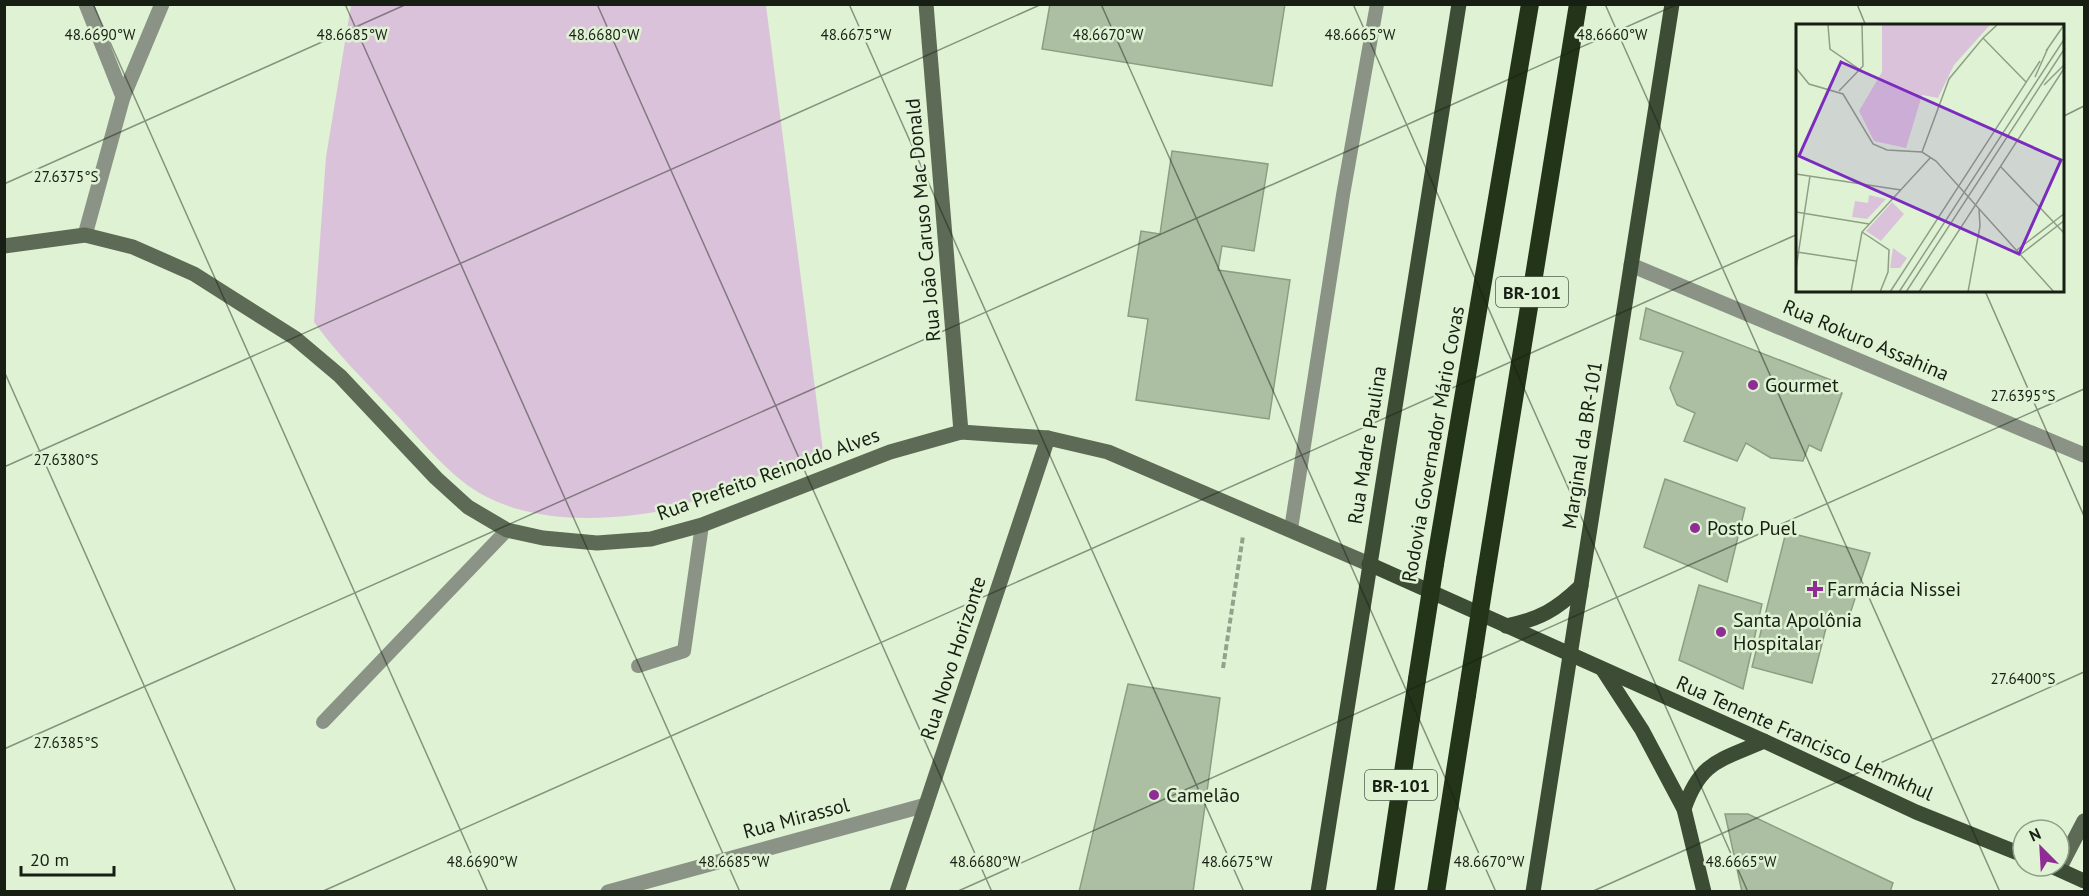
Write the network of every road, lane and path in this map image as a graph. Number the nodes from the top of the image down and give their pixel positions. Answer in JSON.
{"nodes":[{"id":1,"x":86,"y":4,"type":"edge"},
{"id":2,"x":162,"y":4,"type":"edge"},
{"id":3,"x":926,"y":4,"type":"edge"},
{"id":4,"x":1377,"y":4,"type":"edge"},
{"id":5,"x":1459,"y":4,"type":"edge"},
{"id":6,"x":1530,"y":4,"type":"edge"},
{"id":7,"x":1578,"y":4,"type":"edge"},
{"id":8,"x":1672,"y":4,"type":"edge"},
{"id":9,"x":123,"y":97,"type":"junction"},
{"id":10,"x":85,"y":235,"type":"junction"},
{"id":11,"x":4,"y":246,"type":"edge"},
{"id":12,"x":1631,"y":265,"type":"junction"},
{"id":13,"x":961,"y":432,"type":"junction"},
{"id":14,"x":1048,"y":438,"type":"junction"},
{"id":15,"x":2085,"y":455,"type":"edge"},
{"id":16,"x":1247,"y":510,"type":"junction"},
{"id":17,"x":702,"y":525,"type":"junction"},
{"id":18,"x":1290,"y":529,"type":"junction"},
{"id":19,"x":507,"y":530,"type":"junction"},
{"id":20,"x":1369,"y":564,"type":"junction"},
{"id":21,"x":1581,"y":586,"type":"junction"},
{"id":22,"x":1506,"y":626,"type":"junction"},
{"id":23,"x":1570,"y":656,"type":"junction"},
{"id":24,"x":638,"y":666,"type":"dead end"},
{"id":25,"x":1223,"y":668,"type":"dead end"},
{"id":26,"x":1603,"y":670,"type":"junction"},
{"id":27,"x":322,"y":722,"type":"dead end"},
{"id":28,"x":1764,"y":741,"type":"junction"},
{"id":29,"x":926,"y":805,"type":"junction"},
{"id":30,"x":1684,"y":809,"type":"junction"},
{"id":31,"x":2085,"y":821,"type":"edge"},
{"id":32,"x":2071,"y":843,"type":"edge"},
{"id":33,"x":2011,"y":850,"type":"edge"},
{"id":34,"x":2071,"y":875,"type":"edge"},
{"id":35,"x":2085,"y":881,"type":"edge"},
{"id":36,"x":608,"y":891,"type":"edge"},
{"id":37,"x":897,"y":891,"type":"edge"},
{"id":38,"x":1318,"y":891,"type":"edge"},
{"id":39,"x":1385,"y":891,"type":"edge"},
{"id":40,"x":1436,"y":891,"type":"edge"},
{"id":41,"x":1533,"y":891,"type":"edge"},
{"id":42,"x":1704,"y":891,"type":"edge"}],
"edges":[{"from":1,"to":9,"type":"street"},
{"from":2,"to":9,"type":"street"},
{"from":3,"to":13,"type":"main road","name":"Rua João Caruso Mac Donald"},
{"from":4,"to":18,"type":"lane"},
{"from":5,"to":20,"type":"main road","name":"Rua Madre Paulina"},
{"from":6,"to":39,"type":"highway","name":"Rodovia Governador Mário Covas","number":"BR-101","bridge":true},
{"from":7,"to":40,"type":"highway","number":"BR-101","bridge":true},
{"from":8,"to":12,"type":"main road","name":"Marginal da BR-101"},
{"from":9,"to":10,"type":"street"},
{"from":10,"to":11,"type":"main road","name":"Rua Prefeito Reinoldo Alves"},
{"from":10,"to":19,"type":"main road","name":"Rua Prefeito Reinoldo Alves"},
{"from":12,"to":15,"type":"street","name":"Rua Rokuro Assahina"},
{"from":12,"to":21,"type":"main road","name":"Marginal da BR-101"},
{"from":13,"to":14,"type":"main road","name":"Rua Prefeito Reinoldo Alves"},
{"from":13,"to":17,"type":"main road","name":"Rua Prefeito Reinoldo Alves"},
{"from":14,"to":16,"type":"main road","name":"Rua Prefeito Reinoldo Alves"},
{"from":14,"to":29,"type":"main road","name":"Rua Novo Horizonte"},
{"from":16,"to":18,"type":"main road","name":"Rua Prefeito Reinoldo Alves"},
{"from":16,"to":25,"type":"path"},
{"from":17,"to":19,"type":"main road","name":"Rua Prefeito Reinoldo Alves"},
{"from":17,"to":24,"type":"lane"},
{"from":18,"to":20,"type":"main road","name":"Rua Prefeito Reinoldo Alves"},
{"from":19,"to":27,"type":"lane"},
{"from":20,"to":22,"type":"main road","name":"Rua Tenente Francisco Lehmkhul"},
{"from":20,"to":38,"type":"main road","name":"Rua Madre Paulina"},
{"from":21,"to":22,"type":"main road"},
{"from":21,"to":23,"type":"main road","name":"Marginal da BR-101"},
{"from":22,"to":23,"type":"main road","name":"Rua Tenente Francisco Lehmkhul"},
{"from":23,"to":26,"type":"main road","name":"Rua Tenente Francisco Lehmkhul"},
{"from":23,"to":41,"type":"main road","name":"Marginal da BR-101"},
{"from":26,"to":28,"type":"main road","name":"Rua Tenente Francisco Lehmkhul"},
{"from":26,"to":30,"type":"main road"},
{"from":28,"to":30,"type":"main road"},
{"from":28,"to":33,"type":"main road","name":"Rua Tenente Francisco Lehmkhul"},
{"from":29,"to":36,"type":"street","name":"Rua Mirassol"},
{"from":29,"to":37,"type":"main road","name":"Rua Novo Horizonte"},
{"from":30,"to":42,"type":"main road"},
{"from":31,"to":32,"type":"main road"},
{"from":34,"to":35,"type":"main road"}]}
